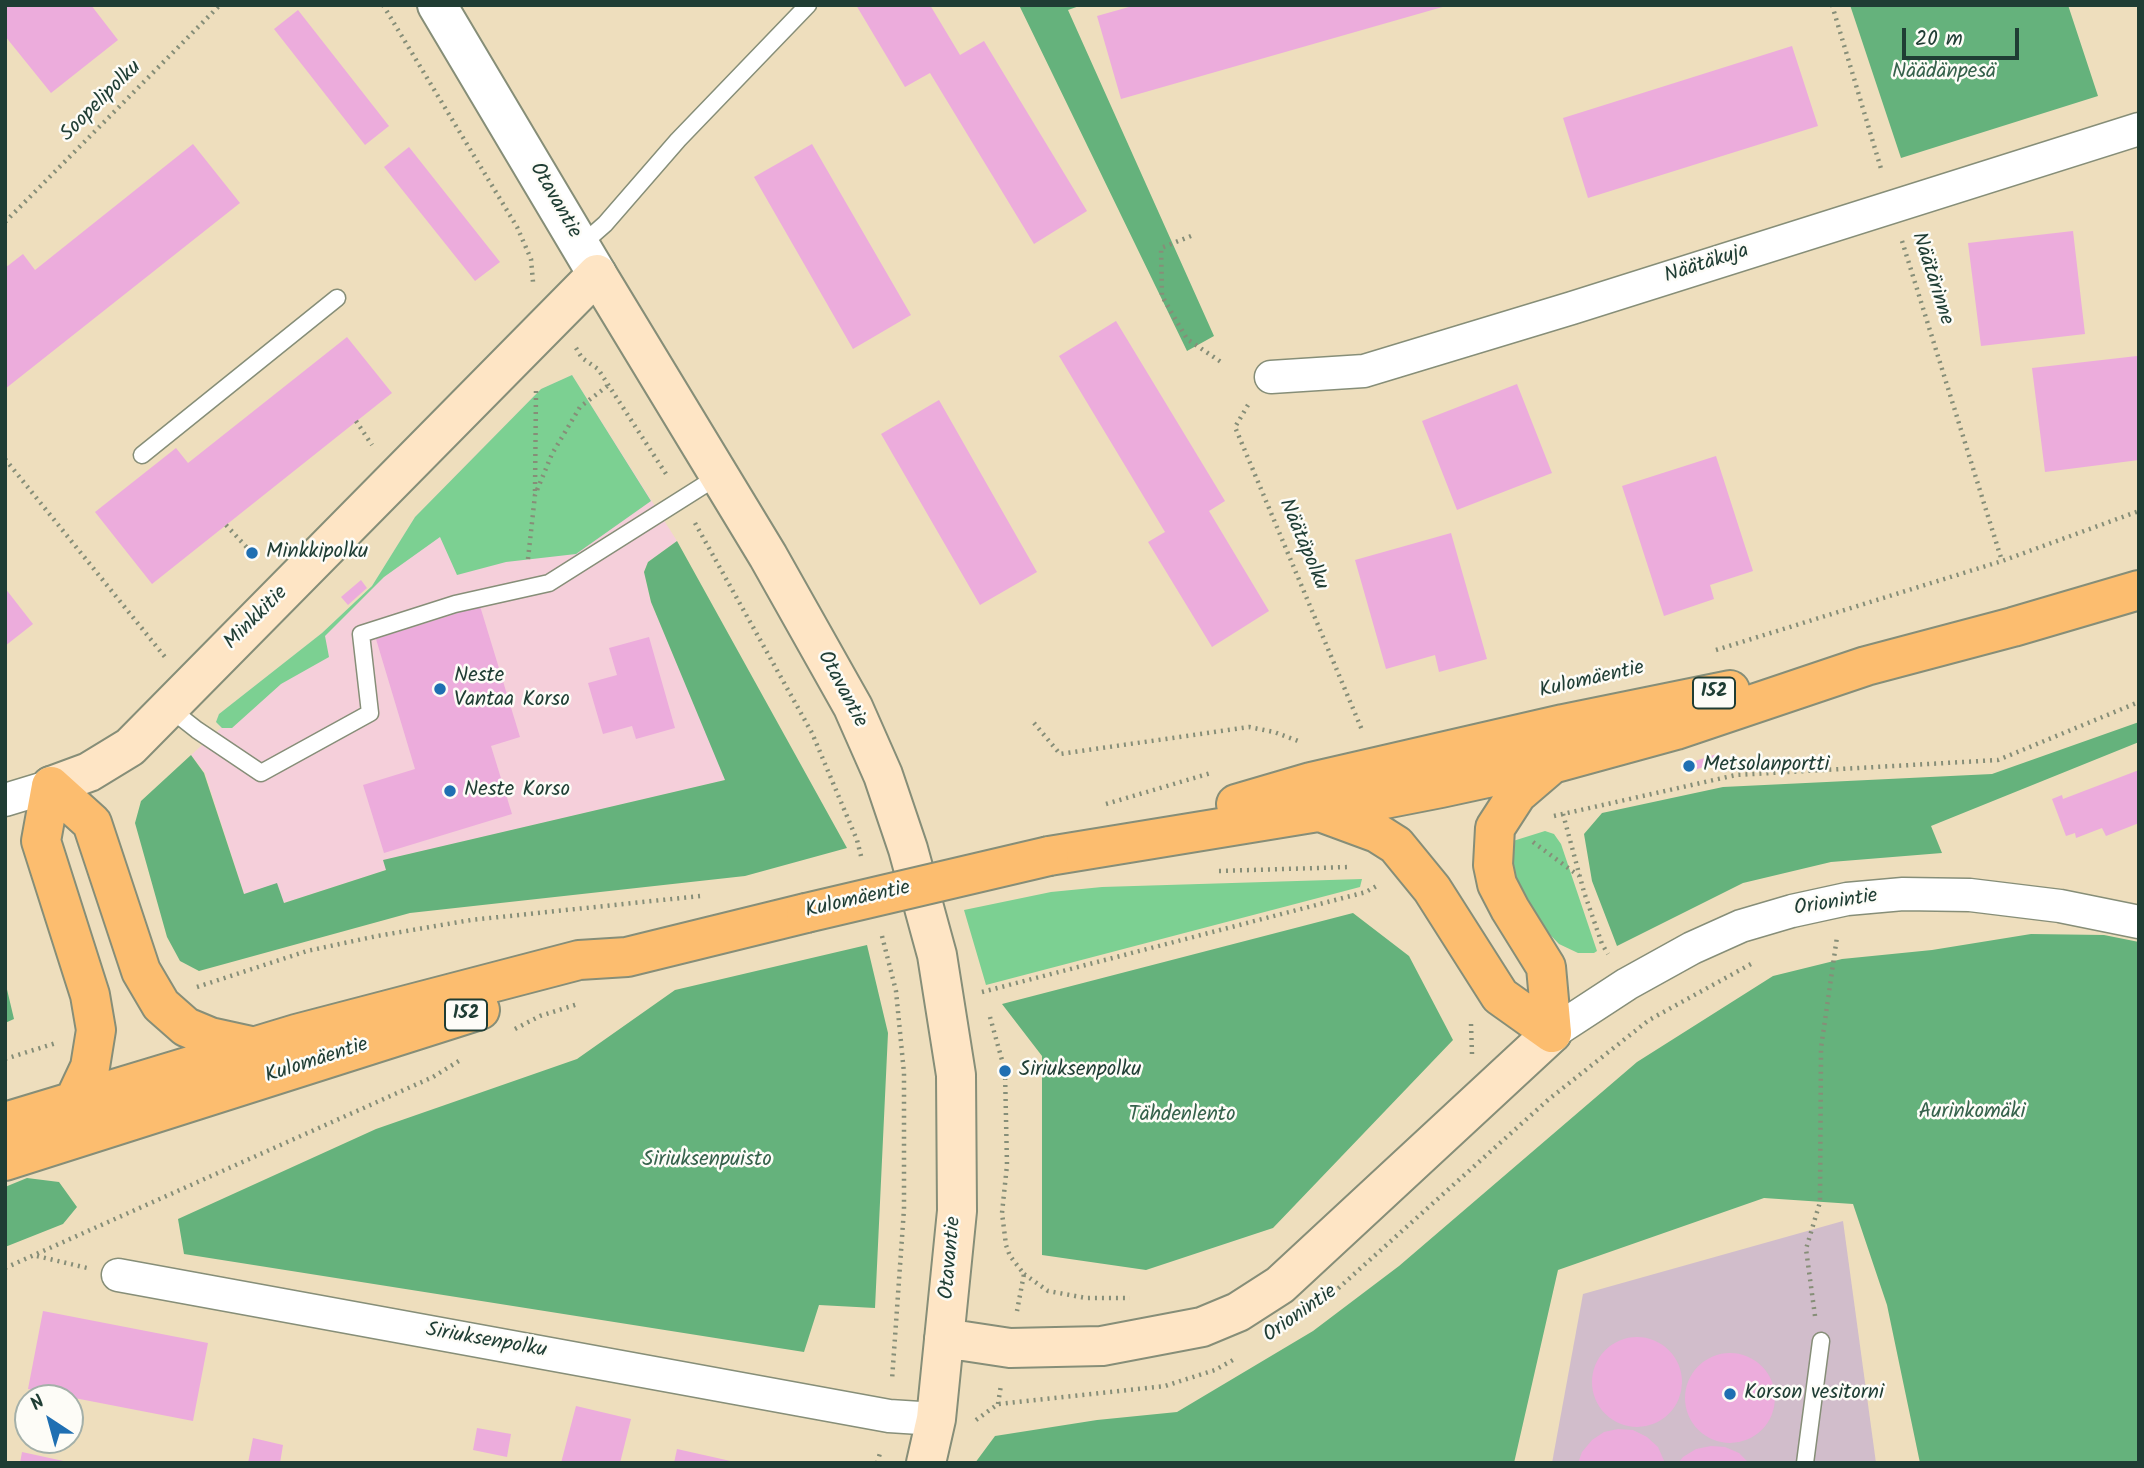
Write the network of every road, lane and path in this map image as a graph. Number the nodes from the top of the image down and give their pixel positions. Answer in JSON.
{"nodes":[{"id":1,"x":220,"y":5,"type":"edge"},
{"id":2,"x":437,"y":5,"type":"edge"},
{"id":3,"x":808,"y":5,"type":"edge"},
{"id":4,"x":1832,"y":5,"type":"edge"},
{"id":5,"x":2139,"y":129,"type":"edge"},
{"id":6,"x":1892,"y":206,"type":"junction"},
{"id":7,"x":5,"y":222,"type":"edge"},
{"id":8,"x":1191,"y":236,"type":"dead end"},
{"id":9,"x":588,"y":260,"type":"junction"},
{"id":10,"x":337,"y":298,"type":"dead end"},
{"id":11,"x":1221,"y":362,"type":"dead end"},
{"id":12,"x":1271,"y":377,"type":"joint"},
{"id":13,"x":536,"y":383,"type":"dead end"},
{"id":14,"x":608,"y":385,"type":"dead end"},
{"id":15,"x":356,"y":421,"type":"dead end"},
{"id":16,"x":377,"y":452,"type":"dead end"},
{"id":17,"x":142,"y":455,"type":"dead end"},
{"id":18,"x":5,"y":459,"type":"edge"},
{"id":19,"x":720,"y":475,"type":"junction"},
{"id":20,"x":535,"y":495,"type":"junction"},
{"id":21,"x":2139,"y":511,"type":"edge"},
{"id":22,"x":226,"y":525,"type":"dead end"},
{"id":23,"x":252,"y":553,"type":"dead end"},
{"id":24,"x":2003,"y":561,"type":"junction"},
{"id":25,"x":2139,"y":582,"type":"edge"},
{"id":26,"x":525,"y":589,"type":"junction"},
{"id":27,"x":2122,"y":595,"type":"edge"},
{"id":28,"x":1703,"y":654,"type":"dead end"},
{"id":29,"x":1866,"y":666,"type":"junction"},
{"id":30,"x":181,"y":696,"type":"junction"},
{"id":31,"x":2139,"y":702,"type":"edge"},
{"id":32,"x":1034,"y":723,"type":"dead end"},
{"id":33,"x":1352,"y":736,"type":"dead end"},
{"id":34,"x":1295,"y":749,"type":"dead end"},
{"id":35,"x":1552,"y":764,"type":"junction"},
{"id":36,"x":1218,"y":771,"type":"dead end"},
{"id":37,"x":51,"y":786,"type":"junction"},
{"id":38,"x":5,"y":800,"type":"edge"},
{"id":39,"x":1102,"y":805,"type":"dead end"},
{"id":40,"x":1318,"y":812,"type":"junction"},
{"id":41,"x":1563,"y":814,"type":"junction"},
{"id":42,"x":1502,"y":827,"type":"junction"},
{"id":43,"x":1049,"y":856,"type":"junction"},
{"id":44,"x":1355,"y":869,"type":"dead end"},
{"id":45,"x":1212,"y":871,"type":"dead end"},
{"id":46,"x":1579,"y":876,"type":"junction"},
{"id":47,"x":1374,"y":877,"type":"dead end"},
{"id":48,"x":710,"y":895,"type":"dead end"},
{"id":49,"x":2139,"y":922,"type":"edge"},
{"id":50,"x":1826,"y":940,"type":"dead end"},
{"id":51,"x":627,"y":957,"type":"junction"},
{"id":52,"x":1754,"y":962,"type":"dead end"},
{"id":53,"x":1627,"y":984,"type":"junction"},
{"id":54,"x":982,"y":992,"type":"dead end"},
{"id":55,"x":588,"y":1001,"type":"dead end"},
{"id":56,"x":161,"y":1004,"type":"junction"},
{"id":57,"x":1467,"y":1015,"type":"dead end"},
{"id":58,"x":1649,"y":1020,"type":"junction"},
{"id":59,"x":96,"y":1030,"type":"junction"},
{"id":60,"x":508,"y":1033,"type":"dead end"},
{"id":61,"x":1552,"y":1033,"type":"junction"},
{"id":62,"x":251,"y":1046,"type":"junction"},
{"id":63,"x":466,"y":1057,"type":"dead end"},
{"id":64,"x":5,"y":1059,"type":"edge"},
{"id":65,"x":1467,"y":1064,"type":"dead end"},
{"id":66,"x":904,"y":1073,"type":"dead end"},
{"id":67,"x":74,"y":1101,"type":"junction"},
{"id":68,"x":5,"y":1122,"type":"edge"},
{"id":69,"x":5,"y":1161,"type":"edge"},
{"id":70,"x":37,"y":1256,"type":"junction"},
{"id":71,"x":5,"y":1268,"type":"edge"},
{"id":72,"x":1024,"y":1274,"type":"dead end"},
{"id":73,"x":118,"y":1275,"type":"joint"},
{"id":74,"x":1331,"y":1294,"type":"dead end"},
{"id":75,"x":1134,"y":1298,"type":"dead end"},
{"id":76,"x":944,"y":1338,"type":"junction"},
{"id":77,"x":1821,"y":1341,"type":"joint"},
{"id":78,"x":1237,"y":1357,"type":"dead end"},
{"id":79,"x":889,"y":1416,"type":"junction"},
{"id":80,"x":930,"y":1445,"type":"edge"},
{"id":81,"x":877,"y":1463,"type":"edge"},
{"id":82,"x":1805,"y":1463,"type":"edge"}],
"edges":[{"from":1,"to":7,"type":"path","name":"Soopelipolku"},
{"from":2,"to":9,"type":"street","name":"Otavantie"},
{"from":3,"to":9,"type":"lane"},
{"from":4,"to":6,"type":"path","name":"Näätärinne"},
{"from":5,"to":6,"type":"street","name":"Näätäkuja"},
{"from":6,"to":12,"type":"street","name":"Näätäkuja"},
{"from":6,"to":24,"type":"path","name":"Näätärinne"},
{"from":8,"to":11,"type":"path"},
{"from":9,"to":19,"type":"main road","name":"Otavantie"},
{"from":9,"to":30,"type":"main road","name":"Minkkitie"},
{"from":10,"to":17,"type":"lane"},
{"from":12,"to":33,"type":"path","name":"Näätäpolku"},
{"from":13,"to":20,"type":"path"},
{"from":14,"to":20,"type":"path"},
{"from":15,"to":16,"type":"path"},
{"from":18,"to":30,"type":"path"},
{"from":19,"to":26,"type":"lane"},
{"from":19,"to":76,"type":"main road","name":"Otavantie"},
{"from":20,"to":26,"type":"path"},
{"from":21,"to":24,"type":"path"},
{"from":22,"to":23,"type":"path"},
{"from":24,"to":28,"type":"path"},
{"from":25,"to":27,"type":"main road","name":"Kulomäentie","number":"152"},
{"from":26,"to":30,"type":"lane"},
{"from":27,"to":29,"type":"main road","name":"Kulomäentie","number":"152"},
{"from":29,"to":35,"type":"main road","name":"Kulomäentie","number":"152"},
{"from":29,"to":43,"type":"main road","name":"Kulomäentie","number":"152"},
{"from":30,"to":37,"type":"main road","name":"Minkkitie"},
{"from":31,"to":41,"type":"path"},
{"from":32,"to":34,"type":"path"},
{"from":35,"to":40,"type":"main road","name":"Kulomäentie","number":"152"},
{"from":35,"to":42,"type":"main road"},
{"from":36,"to":39,"type":"path"},
{"from":37,"to":38,"type":"street","name":"Minkkitie"},
{"from":37,"to":56,"type":"main road"},
{"from":37,"to":59,"type":"main road"},
{"from":40,"to":43,"type":"main road","name":"Kulomäentie","number":"152"},
{"from":40,"to":61,"type":"main road"},
{"from":41,"to":42,"type":"path"},
{"from":41,"to":46,"type":"path"},
{"from":42,"to":46,"type":"path"},
{"from":42,"to":61,"type":"main road"},
{"from":43,"to":51,"type":"main road","name":"Kulomäentie","number":"152","bridge":true},
{"from":44,"to":45,"type":"path"},
{"from":46,"to":53,"type":"path"},
{"from":47,"to":54,"type":"path"},
{"from":48,"to":56,"type":"path"},
{"from":49,"to":53,"type":"street","name":"Orionintie"},
{"from":50,"to":77,"type":"path","name":"Orionintie"},
{"from":51,"to":62,"type":"main road","name":"Kulomäentie","number":"152"},
{"from":51,"to":69,"type":"main road","name":"Kulomäentie","number":"152"},
{"from":52,"to":58,"type":"path","name":"Orionintie"},
{"from":53,"to":58,"type":"path"},
{"from":53,"to":61,"type":"street","name":"Orionintie"},
{"from":55,"to":60,"type":"path"},
{"from":56,"to":62,"type":"main road"},
{"from":57,"to":65,"type":"path"},
{"from":58,"to":74,"type":"path","name":"Orionintie"},
{"from":59,"to":64,"type":"path"},
{"from":59,"to":67,"type":"main road"},
{"from":61,"to":76,"type":"main road","name":"Orionintie"},
{"from":62,"to":67,"type":"main road","name":"Kulomäentie","number":"152"},
{"from":63,"to":70,"type":"path"},
{"from":66,"to":79,"type":"path"},
{"from":67,"to":68,"type":"main road","name":"Kulomäentie","number":"152"},
{"from":70,"to":71,"type":"path"},
{"from":70,"to":73,"type":"path"},
{"from":72,"to":75,"type":"path"},
{"from":73,"to":79,"type":"street","name":"Siriuksenpolku"},
{"from":76,"to":80,"type":"main road","name":"Otavantie"},
{"from":77,"to":82,"type":"lane"},
{"from":78,"to":80,"type":"path"},
{"from":79,"to":80,"type":"street","name":"Siriuksenpolku"},
{"from":79,"to":81,"type":"path"}]}
